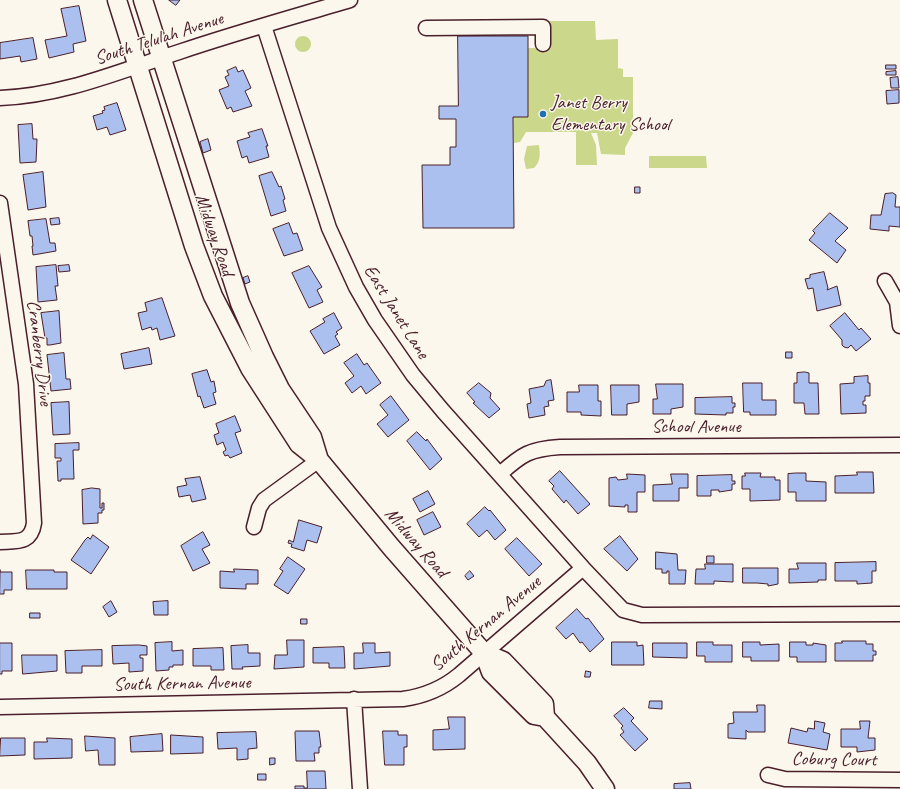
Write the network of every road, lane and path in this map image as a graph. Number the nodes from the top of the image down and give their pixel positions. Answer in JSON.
{"nodes":[{"id":1,"x":117,"y":0,"type":"edge"},
{"id":2,"x":130,"y":0,"type":"edge"},
{"id":3,"x":143,"y":0,"type":"edge"},
{"id":4,"x":350,"y":0,"type":"edge"},
{"id":5,"x":264,"y":26,"type":"junction"},
{"id":6,"x":426,"y":28,"type":"dead end"},
{"id":7,"x":543,"y":44,"type":"dead end"},
{"id":8,"x":162,"y":59,"type":"junction"},
{"id":9,"x":137,"y":65,"type":"junction"},
{"id":10,"x":0,"y":98,"type":"edge"},
{"id":11,"x":0,"y":203,"type":"edge"},
{"id":12,"x":216,"y":232,"type":"junction"},
{"id":13,"x":885,"y":281,"type":"dead end"},
{"id":14,"x":242,"y":309,"type":"junction"},
{"id":15,"x":223,"y":317,"type":"junction"},
{"id":16,"x":900,"y":326,"type":"edge"},
{"id":17,"x":900,"y":445,"type":"edge"},
{"id":18,"x":319,"y":460,"type":"junction"},
{"id":19,"x":500,"y":474,"type":"junction"},
{"id":20,"x":254,"y":527,"type":"dead end"},
{"id":21,"x":0,"y":542,"type":"edge"},
{"id":22,"x":583,"y":568,"type":"junction"},
{"id":23,"x":900,"y":614,"type":"edge"},
{"id":24,"x":484,"y":653,"type":"junction"},
{"id":25,"x":354,"y":699,"type":"junction"},
{"id":26,"x":0,"y":707,"type":"edge"},
{"id":27,"x":768,"y":775,"type":"dead end"},
{"id":28,"x":900,"y":780,"type":"edge"},
{"id":29,"x":360,"y":789,"type":"edge"},
{"id":30,"x":605,"y":789,"type":"edge"}],
"edges":[{"from":1,"to":9,"type":"main road","name":"Midway Road"},
{"from":2,"to":8,"type":"main road"},
{"from":3,"to":8,"type":"main road","name":"Midway Road"},
{"from":4,"to":5,"type":"street","name":"South Telulah Avenue"},
{"from":5,"to":8,"type":"street","name":"South Telulah Avenue"},
{"from":5,"to":19,"type":"street","name":"East Janet Lane"},
{"from":6,"to":7,"type":"street"},
{"from":8,"to":9,"type":"street","name":"South Telulah Avenue"},
{"from":8,"to":12,"type":"main road","name":"Midway Road"},
{"from":9,"to":10,"type":"street","name":"South Telulah Avenue"},
{"from":9,"to":12,"type":"main road"},
{"from":9,"to":15,"type":"main road","name":"Midway Road"},
{"from":11,"to":21,"type":"street","name":"Cranberry Drive"},
{"from":12,"to":14,"type":"main road","name":"Midway Road"},
{"from":13,"to":16,"type":"street"},
{"from":14,"to":15,"type":"main road"},
{"from":14,"to":18,"type":"main road","name":"Midway Road"},
{"from":15,"to":18,"type":"main road","name":"Midway Road"},
{"from":17,"to":19,"type":"street","name":"School Avenue"},
{"from":18,"to":20,"type":"street"},
{"from":18,"to":24,"type":"main road","name":"Midway Road"},
{"from":19,"to":22,"type":"street","name":"East Janet Lane"},
{"from":22,"to":23,"type":"street"},
{"from":22,"to":24,"type":"street","name":"South Kernan Avenue"},
{"from":24,"to":25,"type":"street","name":"South Kernan Avenue"},
{"from":24,"to":30,"type":"main road","name":"Midway Road"},
{"from":25,"to":26,"type":"street","name":"South Kernan Avenue"},
{"from":25,"to":29,"type":"street"},
{"from":27,"to":28,"type":"street","name":"Coburg Court"}]}
